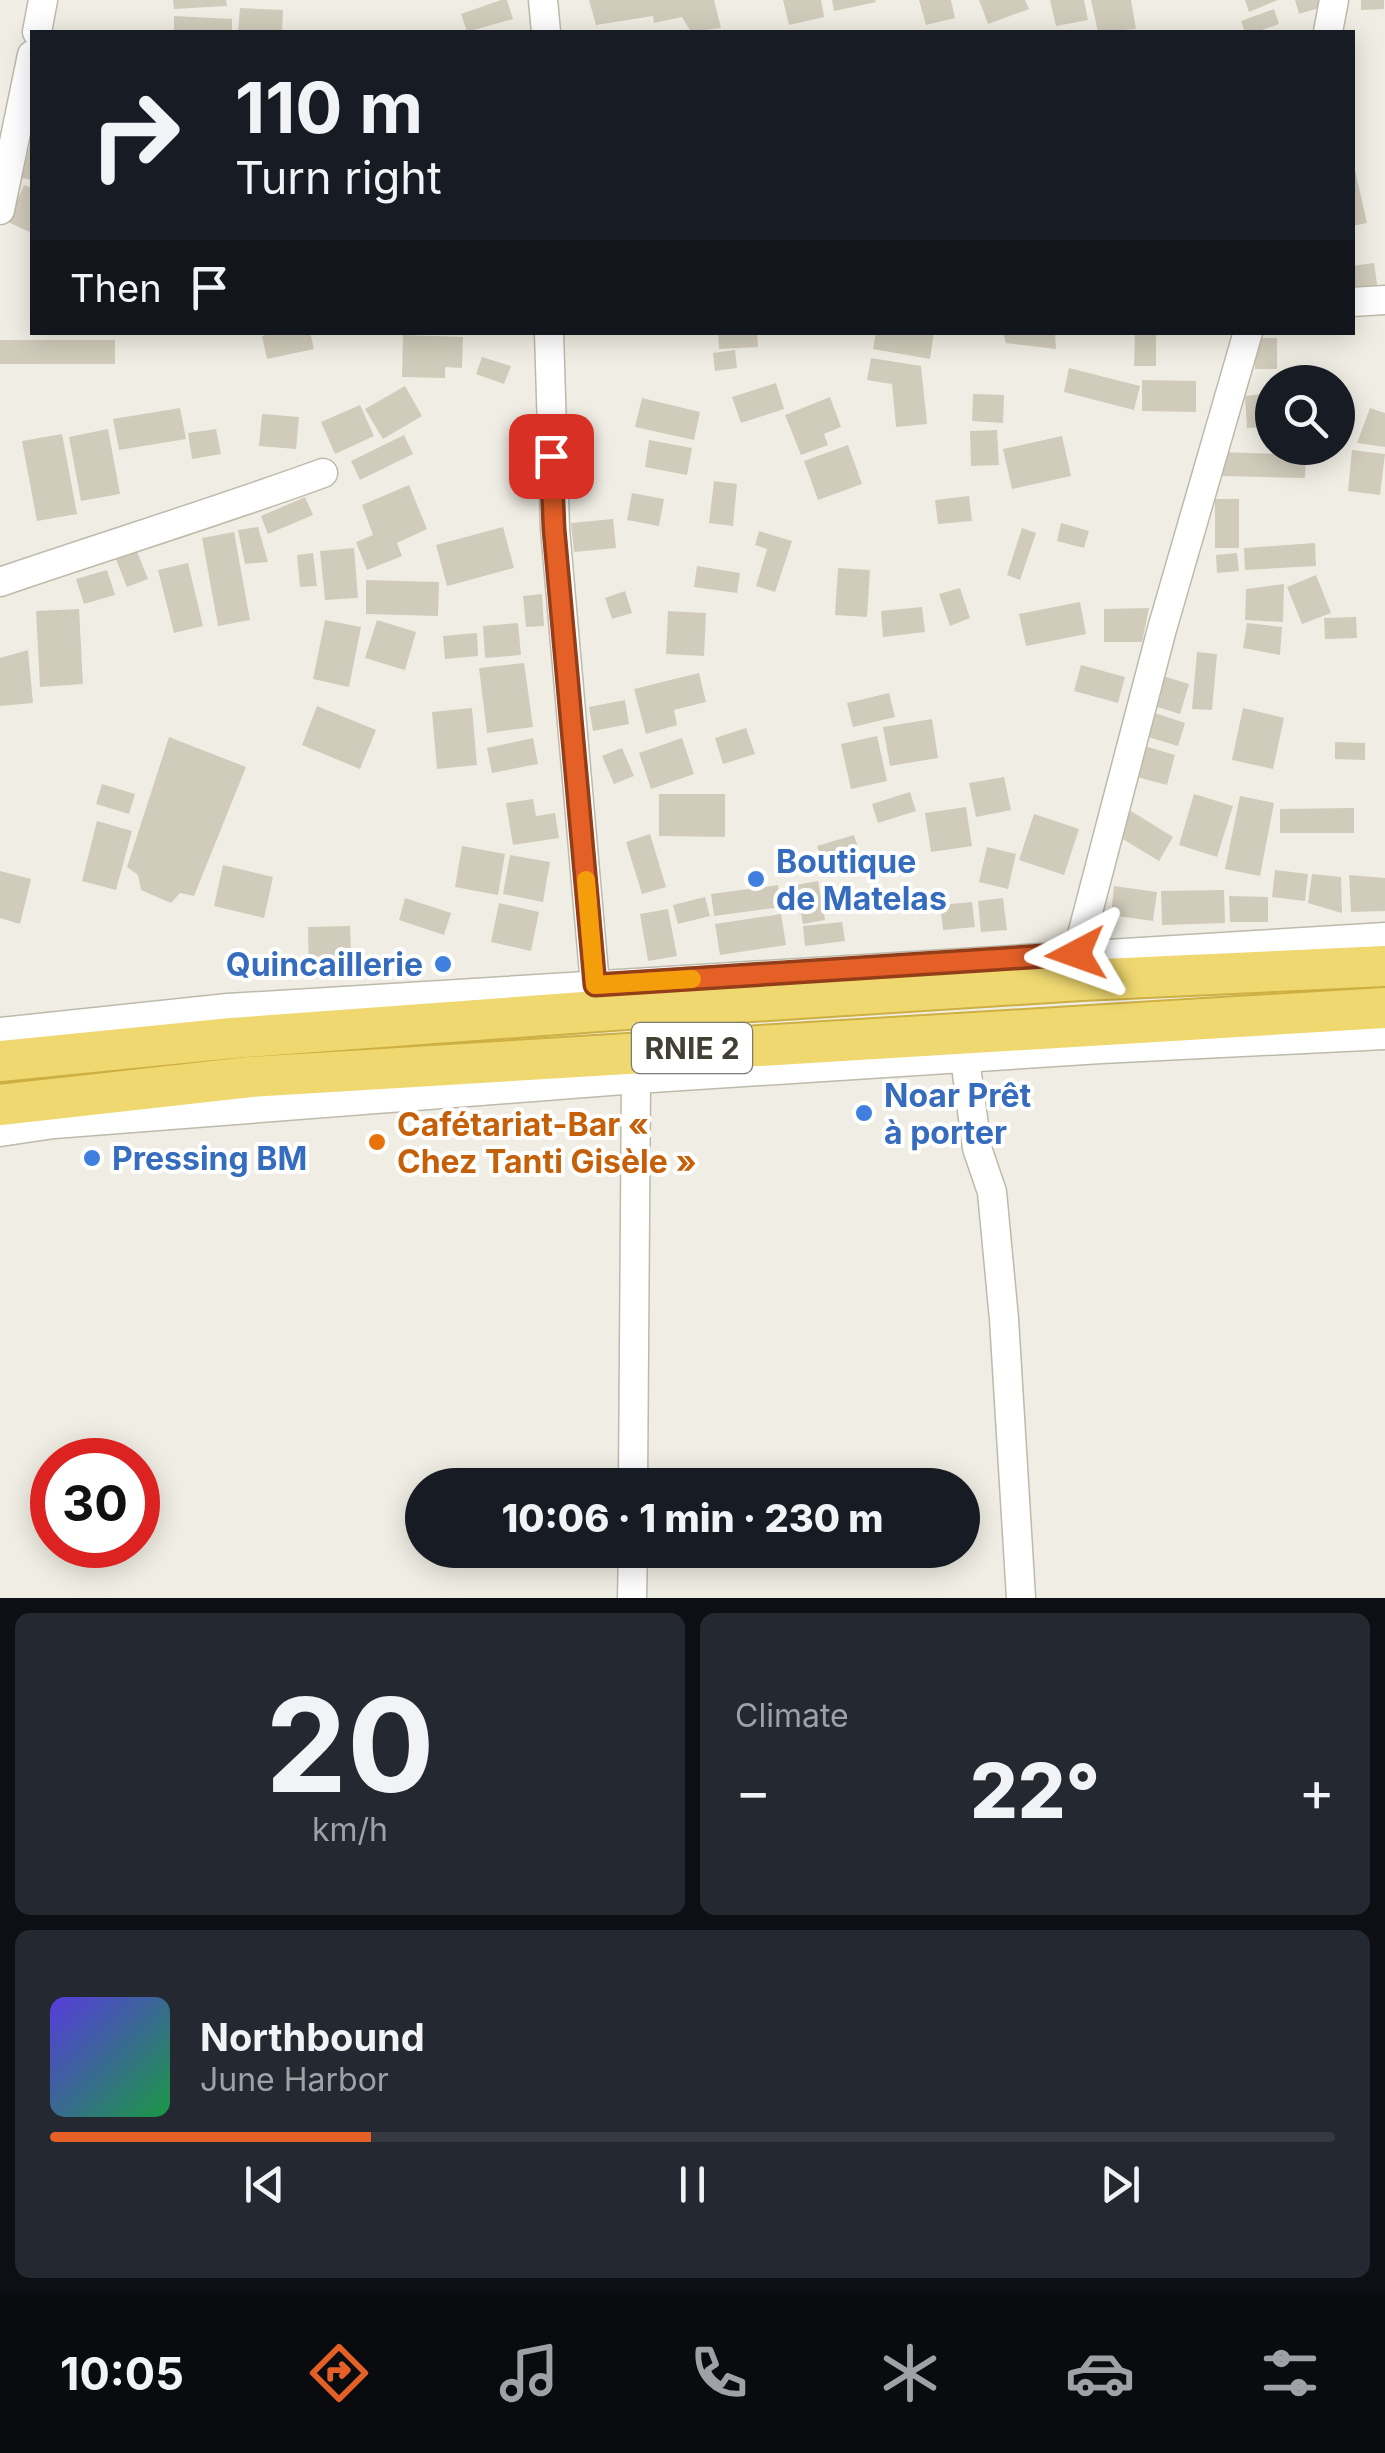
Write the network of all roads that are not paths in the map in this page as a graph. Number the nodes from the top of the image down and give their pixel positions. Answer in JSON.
{"nodes":[{"id":1,"x":43,"y":0,"type":"edge"},
{"id":2,"x":543,"y":0,"type":"edge"},
{"id":3,"x":1334,"y":0,"type":"edge"},
{"id":4,"x":37,"y":30,"type":"edge"},
{"id":5,"x":546,"y":30,"type":"edge"},
{"id":6,"x":1328,"y":30,"type":"edge"},
{"id":7,"x":30,"y":66,"type":"edge"},
{"id":8,"x":0,"y":210,"type":"edge"},
{"id":9,"x":1385,"y":300,"type":"edge"},
{"id":10,"x":1355,"y":302,"type":"edge"},
{"id":11,"x":548,"y":335,"type":"edge"},
{"id":12,"x":1247,"y":335,"type":"edge"},
{"id":13,"x":323,"y":472,"type":"dead end"},
{"id":14,"x":0,"y":582,"type":"edge"},
{"id":15,"x":1385,"y":937,"type":"edge"},
{"id":16,"x":1076,"y":954,"type":"junction"},
{"id":17,"x":1385,"y":966,"type":"edge"},
{"id":18,"x":595,"y":985,"type":"junction"},
{"id":19,"x":1385,"y":1008,"type":"edge"},
{"id":20,"x":0,"y":1032,"type":"edge"},
{"id":21,"x":1385,"y":1036,"type":"edge"},
{"id":22,"x":965,"y":1059,"type":"junction"},
{"id":23,"x":0,"y":1061,"type":"edge"},
{"id":24,"x":636,"y":1080,"type":"junction"},
{"id":25,"x":0,"y":1105,"type":"edge"},
{"id":26,"x":0,"y":1132,"type":"edge"},
{"id":27,"x":633,"y":1468,"type":"edge"},
{"id":28,"x":633,"y":1568,"type":"edge"},
{"id":29,"x":632,"y":1598,"type":"edge"},
{"id":30,"x":1020,"y":1598,"type":"edge"}],
"edges":[{"from":1,"to":4,"type":"street"},
{"from":2,"to":5,"type":"street"},
{"from":3,"to":6,"type":"street"},
{"from":7,"to":8,"type":"street"},
{"from":9,"to":10,"type":"street"},
{"from":11,"to":18,"type":"street"},
{"from":12,"to":16,"type":"street"},
{"from":13,"to":14,"type":"street"},
{"from":15,"to":16,"type":"street"},
{"from":16,"to":18,"type":"street"},
{"from":17,"to":23,"type":"highway","name":"RNIE 2","number":"RNIE 2"},
{"from":18,"to":20,"type":"street"},
{"from":19,"to":25,"type":"highway","name":"RNIE 2","number":"RNIE 2"},
{"from":21,"to":22,"type":"street"},
{"from":22,"to":24,"type":"street"},
{"from":22,"to":30,"type":"street"},
{"from":24,"to":26,"type":"street"},
{"from":24,"to":27,"type":"street"},
{"from":28,"to":29,"type":"street"}]}
